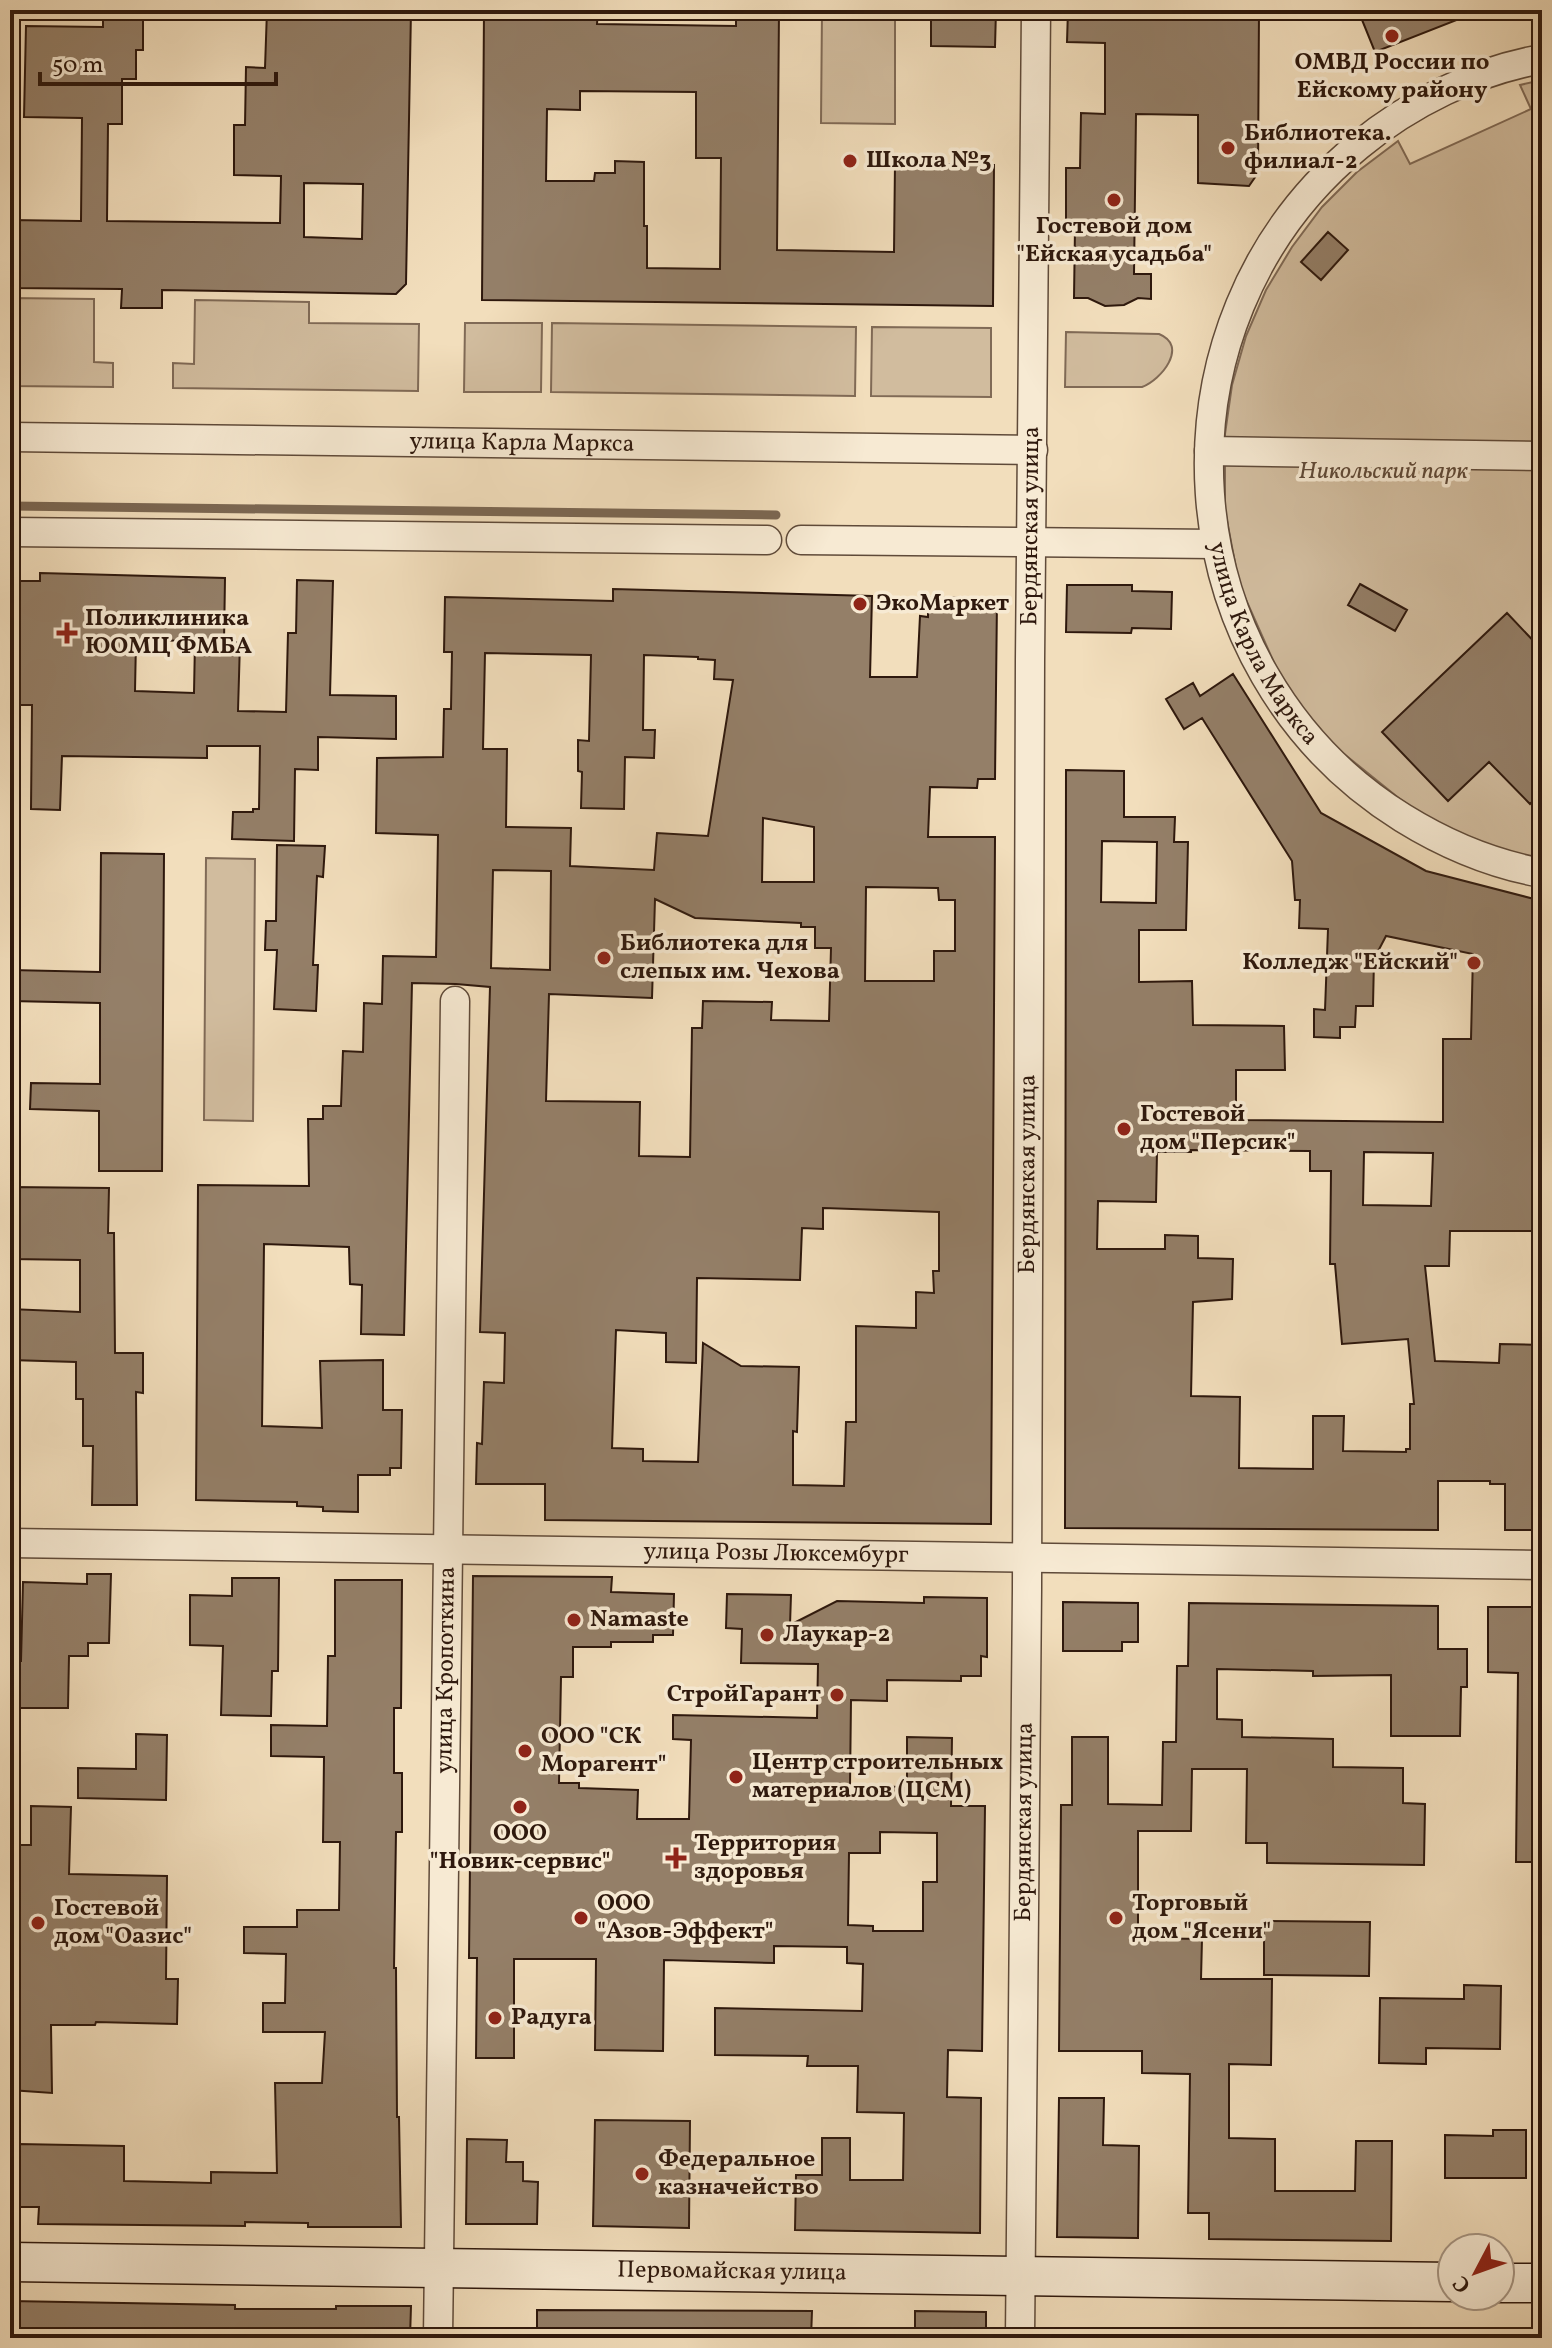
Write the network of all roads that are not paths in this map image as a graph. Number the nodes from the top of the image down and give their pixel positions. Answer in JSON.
{"nodes":[{"id":1,"x":1036,"y":10,"type":"edge"},
{"id":2,"x":1542,"y":59,"type":"edge"},
{"id":3,"x":10,"y":437,"type":"edge"},
{"id":4,"x":1033,"y":450,"type":"junction"},
{"id":5,"x":1209,"y":451,"type":"junction"},
{"id":6,"x":1542,"y":456,"type":"edge"},
{"id":7,"x":10,"y":532,"type":"edge"},
{"id":8,"x":767,"y":540,"type":"dead end"},
{"id":9,"x":801,"y":540,"type":"dead end"},
{"id":10,"x":1032,"y":543,"type":"junction"},
{"id":11,"x":1215,"y":544,"type":"junction"},
{"id":12,"x":1542,"y":873,"type":"edge"},
{"id":13,"x":455,"y":1001,"type":"dead end"},
{"id":14,"x":10,"y":1543,"type":"edge"},
{"id":15,"x":448,"y":1549,"type":"junction"},
{"id":16,"x":1027,"y":1558,"type":"junction"},
{"id":17,"x":1542,"y":1565,"type":"edge"},
{"id":18,"x":10,"y":2262,"type":"edge"},
{"id":19,"x":438,"y":2268,"type":"junction"},
{"id":20,"x":1020,"y":2276,"type":"junction"},
{"id":21,"x":1436,"y":2282,"type":"edge"},
{"id":22,"x":1516,"y":2283,"type":"edge"},
{"id":23,"x":1542,"y":2283,"type":"edge"},
{"id":24,"x":438,"y":2338,"type":"edge"},
{"id":25,"x":1020,"y":2338,"type":"edge"}],
"edges":[{"from":1,"to":4,"type":"street","name":"Бердянская улица"},
{"from":2,"to":5,"type":"street"},
{"from":3,"to":4,"type":"street","name":"улица Карла Маркса"},
{"from":4,"to":10,"type":"street","name":"Бердянская улица"},
{"from":5,"to":6,"type":"street"},
{"from":5,"to":11,"type":"street"},
{"from":7,"to":8,"type":"street"},
{"from":9,"to":10,"type":"street","name":"улица Карла Маркса"},
{"from":10,"to":11,"type":"street","name":"улица Карла Маркса"},
{"from":10,"to":16,"type":"street","name":"Бердянская улица"},
{"from":11,"to":12,"type":"street","name":"улица Карла Маркса"},
{"from":13,"to":15,"type":"street","name":"улица Кропоткина"},
{"from":14,"to":15,"type":"street","name":"улица Розы Люксембург"},
{"from":15,"to":16,"type":"street","name":"улица Розы Люксембург"},
{"from":15,"to":19,"type":"street","name":"улица Кропоткина"},
{"from":16,"to":17,"type":"street","name":"улица Розы Люксембург"},
{"from":16,"to":20,"type":"street","name":"Бердянская улица"},
{"from":18,"to":19,"type":"street","name":"Первомайская улица"},
{"from":19,"to":20,"type":"street","name":"Первомайская улица"},
{"from":19,"to":24,"type":"street","name":"улица Кропоткина"},
{"from":20,"to":21,"type":"street","name":"Первомайская улица"},
{"from":20,"to":25,"type":"street","name":"Бердянская улица"},
{"from":22,"to":23,"type":"street"}]}
